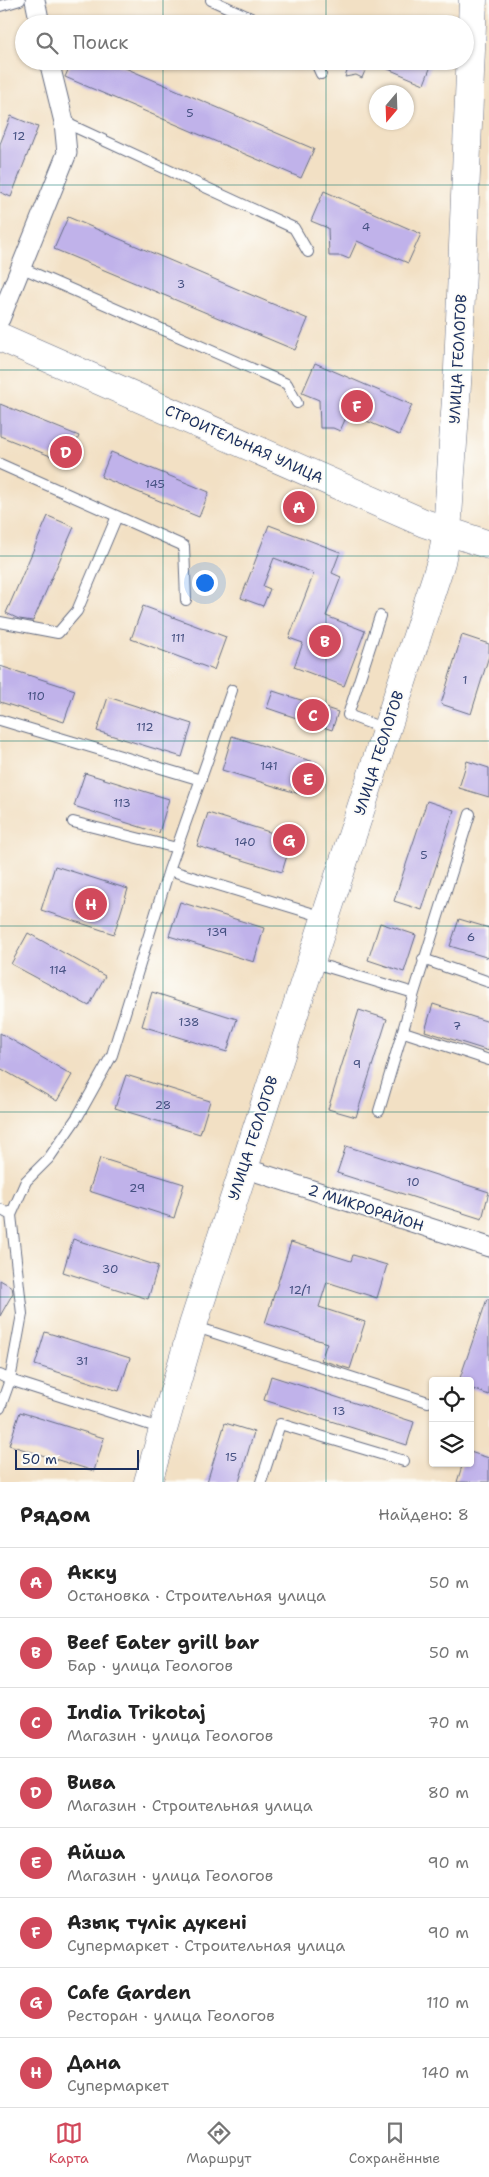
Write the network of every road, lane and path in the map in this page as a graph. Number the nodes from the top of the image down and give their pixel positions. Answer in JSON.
{"nodes":[{"id":1,"x":20,"y":0,"type":"edge"},
{"id":2,"x":35,"y":0,"type":"edge"},
{"id":3,"x":211,"y":0,"type":"edge"},
{"id":4,"x":473,"y":0,"type":"edge"},
{"id":5,"x":0,"y":6,"type":"edge"},
{"id":6,"x":38,"y":15,"type":"edge"},
{"id":7,"x":244,"y":15,"type":"edge"},
{"id":8,"x":472,"y":15,"type":"edge"},
{"id":9,"x":51,"y":70,"type":"edge"},
{"id":10,"x":319,"y":70,"type":"edge"},
{"id":11,"x":470,"y":70,"type":"edge"},
{"id":12,"x":321,"y":74,"type":"dead end"},
{"id":13,"x":64,"y":122,"type":"junction"},
{"id":14,"x":308,"y":252,"type":"dead end"},
{"id":15,"x":20,"y":267,"type":"junction"},
{"id":16,"x":0,"y":318,"type":"edge"},
{"id":17,"x":0,"y":337,"type":"edge"},
{"id":18,"x":297,"y":403,"type":"dead end"},
{"id":19,"x":0,"y":464,"type":"edge"},
{"id":20,"x":117,"y":516,"type":"junction"},
{"id":21,"x":447,"y":532,"type":"junction"},
{"id":22,"x":489,"y":545,"type":"edge"},
{"id":23,"x":186,"y":600,"type":"dead end"},
{"id":24,"x":380,"y":616,"type":"dead end"},
{"id":25,"x":0,"y":622,"type":"edge"},
{"id":26,"x":232,"y":690,"type":"dead end"},
{"id":27,"x":0,"y":720,"type":"edge"},
{"id":28,"x":386,"y":730,"type":"junction"},
{"id":29,"x":200,"y":780,"type":"junction"},
{"id":30,"x":470,"y":814,"type":"dead end"},
{"id":31,"x":73,"y":822,"type":"dead end"},
{"id":32,"x":176,"y":848,"type":"junction"},
{"id":33,"x":169,"y":870,"type":"junction"},
{"id":34,"x":325,"y":918,"type":"junction"},
{"id":35,"x":423,"y":959,"type":"junction"},
{"id":36,"x":311,"y":962,"type":"junction"},
{"id":37,"x":489,"y":982,"type":"edge"},
{"id":38,"x":414,"y":992,"type":"junction"},
{"id":39,"x":404,"y":1032,"type":"junction"},
{"id":40,"x":489,"y":1060,"type":"edge"},
{"id":41,"x":379,"y":1111,"type":"dead end"},
{"id":42,"x":244,"y":1168,"type":"junction"},
{"id":43,"x":0,"y":1209,"type":"edge"},
{"id":44,"x":11,"y":1215,"type":"junction"},
{"id":45,"x":489,"y":1247,"type":"edge"},
{"id":46,"x":192,"y":1325,"type":"junction"},
{"id":47,"x":5,"y":1378,"type":"edge"},
{"id":48,"x":428,"y":1402,"type":"dead end"},
{"id":49,"x":0,"y":1408,"type":"edge"},
{"id":50,"x":164,"y":1429,"type":"junction"},
{"id":51,"x":404,"y":1461,"type":"dead end"},
{"id":52,"x":148,"y":1482,"type":"edge"},
{"id":53,"x":262,"y":1482,"type":"edge"}],
"edges":[{"from":1,"to":5,"type":"lane"},
{"from":2,"to":6,"type":"street"},
{"from":3,"to":7,"type":"lane"},
{"from":4,"to":8,"type":"street","name":"УЛИЦА ГЕОЛОГОВ"},
{"from":9,"to":13,"type":"street"},
{"from":10,"to":12,"type":"lane"},
{"from":11,"to":21,"type":"street","name":"УЛИЦА ГЕОЛОГОВ"},
{"from":13,"to":14,"type":"lane"},
{"from":13,"to":15,"type":"street"},
{"from":15,"to":16,"type":"street"},
{"from":15,"to":18,"type":"lane"},
{"from":17,"to":21,"type":"street","name":"СТРОИТЕЛЬНАЯ УЛИЦА"},
{"from":19,"to":20,"type":"lane"},
{"from":20,"to":23,"type":"lane"},
{"from":20,"to":25,"type":"lane"},
{"from":21,"to":22,"type":"street","name":"СТРОИТЕЛЬНАЯ УЛИЦА"},
{"from":21,"to":28,"type":"street","name":"УЛИЦА ГЕОЛОГОВ"},
{"from":24,"to":28,"type":"lane"},
{"from":26,"to":29,"type":"lane"},
{"from":27,"to":29,"type":"lane"},
{"from":28,"to":34,"type":"street","name":"УЛИЦА ГЕОЛОГОВ"},
{"from":29,"to":32,"type":"lane"},
{"from":30,"to":35,"type":"lane"},
{"from":31,"to":32,"type":"lane"},
{"from":32,"to":33,"type":"lane"},
{"from":33,"to":34,"type":"lane"},
{"from":33,"to":44,"type":"lane"},
{"from":34,"to":36,"type":"street","name":"УЛИЦА ГЕОЛОГОВ"},
{"from":35,"to":37,"type":"lane"},
{"from":35,"to":38,"type":"lane"},
{"from":36,"to":38,"type":"lane"},
{"from":36,"to":42,"type":"street","name":"УЛИЦА ГЕОЛОГОВ"},
{"from":38,"to":39,"type":"lane"},
{"from":39,"to":40,"type":"lane"},
{"from":39,"to":41,"type":"lane"},
{"from":42,"to":45,"type":"street","name":"2 МИКРОРАЙОН"},
{"from":42,"to":46,"type":"street","name":"УЛИЦА ГЕОЛОГОВ"},
{"from":43,"to":44,"type":"lane"},
{"from":44,"to":47,"type":"lane"},
{"from":46,"to":48,"type":"lane"},
{"from":46,"to":50,"type":"street","name":"УЛИЦА ГЕОЛОГОВ"},
{"from":47,"to":49,"type":"lane"},
{"from":47,"to":50,"type":"lane"},
{"from":50,"to":52,"type":"street","name":"УЛИЦА ГЕОЛОГОВ"},
{"from":51,"to":53,"type":"lane"}]}
